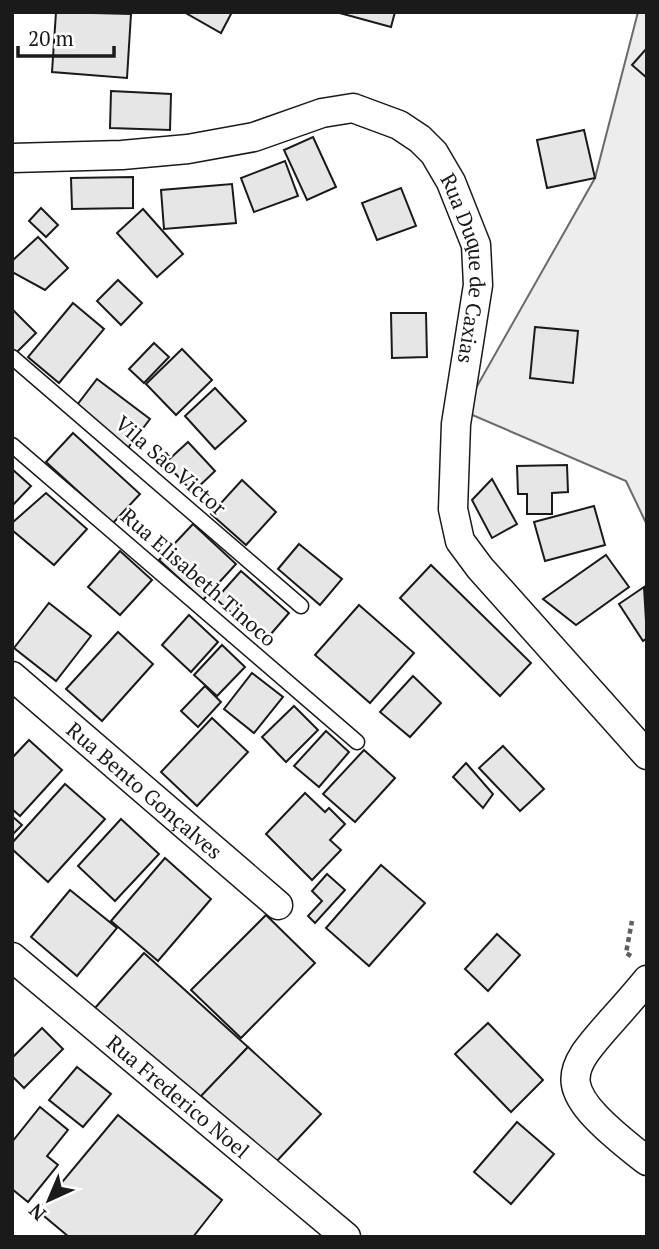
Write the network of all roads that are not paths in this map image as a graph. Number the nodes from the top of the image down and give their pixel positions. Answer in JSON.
{"nodes":[{"id":1,"x":12,"y":158,"type":"edge"},
{"id":2,"x":12,"y":357,"type":"edge"},
{"id":3,"x":12,"y":444,"type":"edge"},
{"id":4,"x":301,"y":606,"type":"dead end"},
{"id":5,"x":12,"y":676,"type":"edge"},
{"id":6,"x":357,"y":742,"type":"dead end"},
{"id":7,"x":647,"y":755,"type":"edge"},
{"id":8,"x":278,"y":905,"type":"dead end"},
{"id":9,"x":12,"y":957,"type":"edge"},
{"id":10,"x":647,"y":980,"type":"edge"},
{"id":11,"x":647,"y":1161,"type":"edge"},
{"id":12,"x":346,"y":1237,"type":"edge"}],
"edges":[{"from":1,"to":7,"type":"street","name":"Rua Duque de Caxias"},
{"from":2,"to":4,"type":"lane","name":"Vila São Victor"},
{"from":3,"to":6,"type":"lane","name":"Rua Elisabeth Tinoco"},
{"from":5,"to":8,"type":"street","name":"Rua Bento Gonçalves"},
{"from":9,"to":12,"type":"street","name":"Rua Frederico Noel"},
{"from":10,"to":11,"type":"street"}]}
